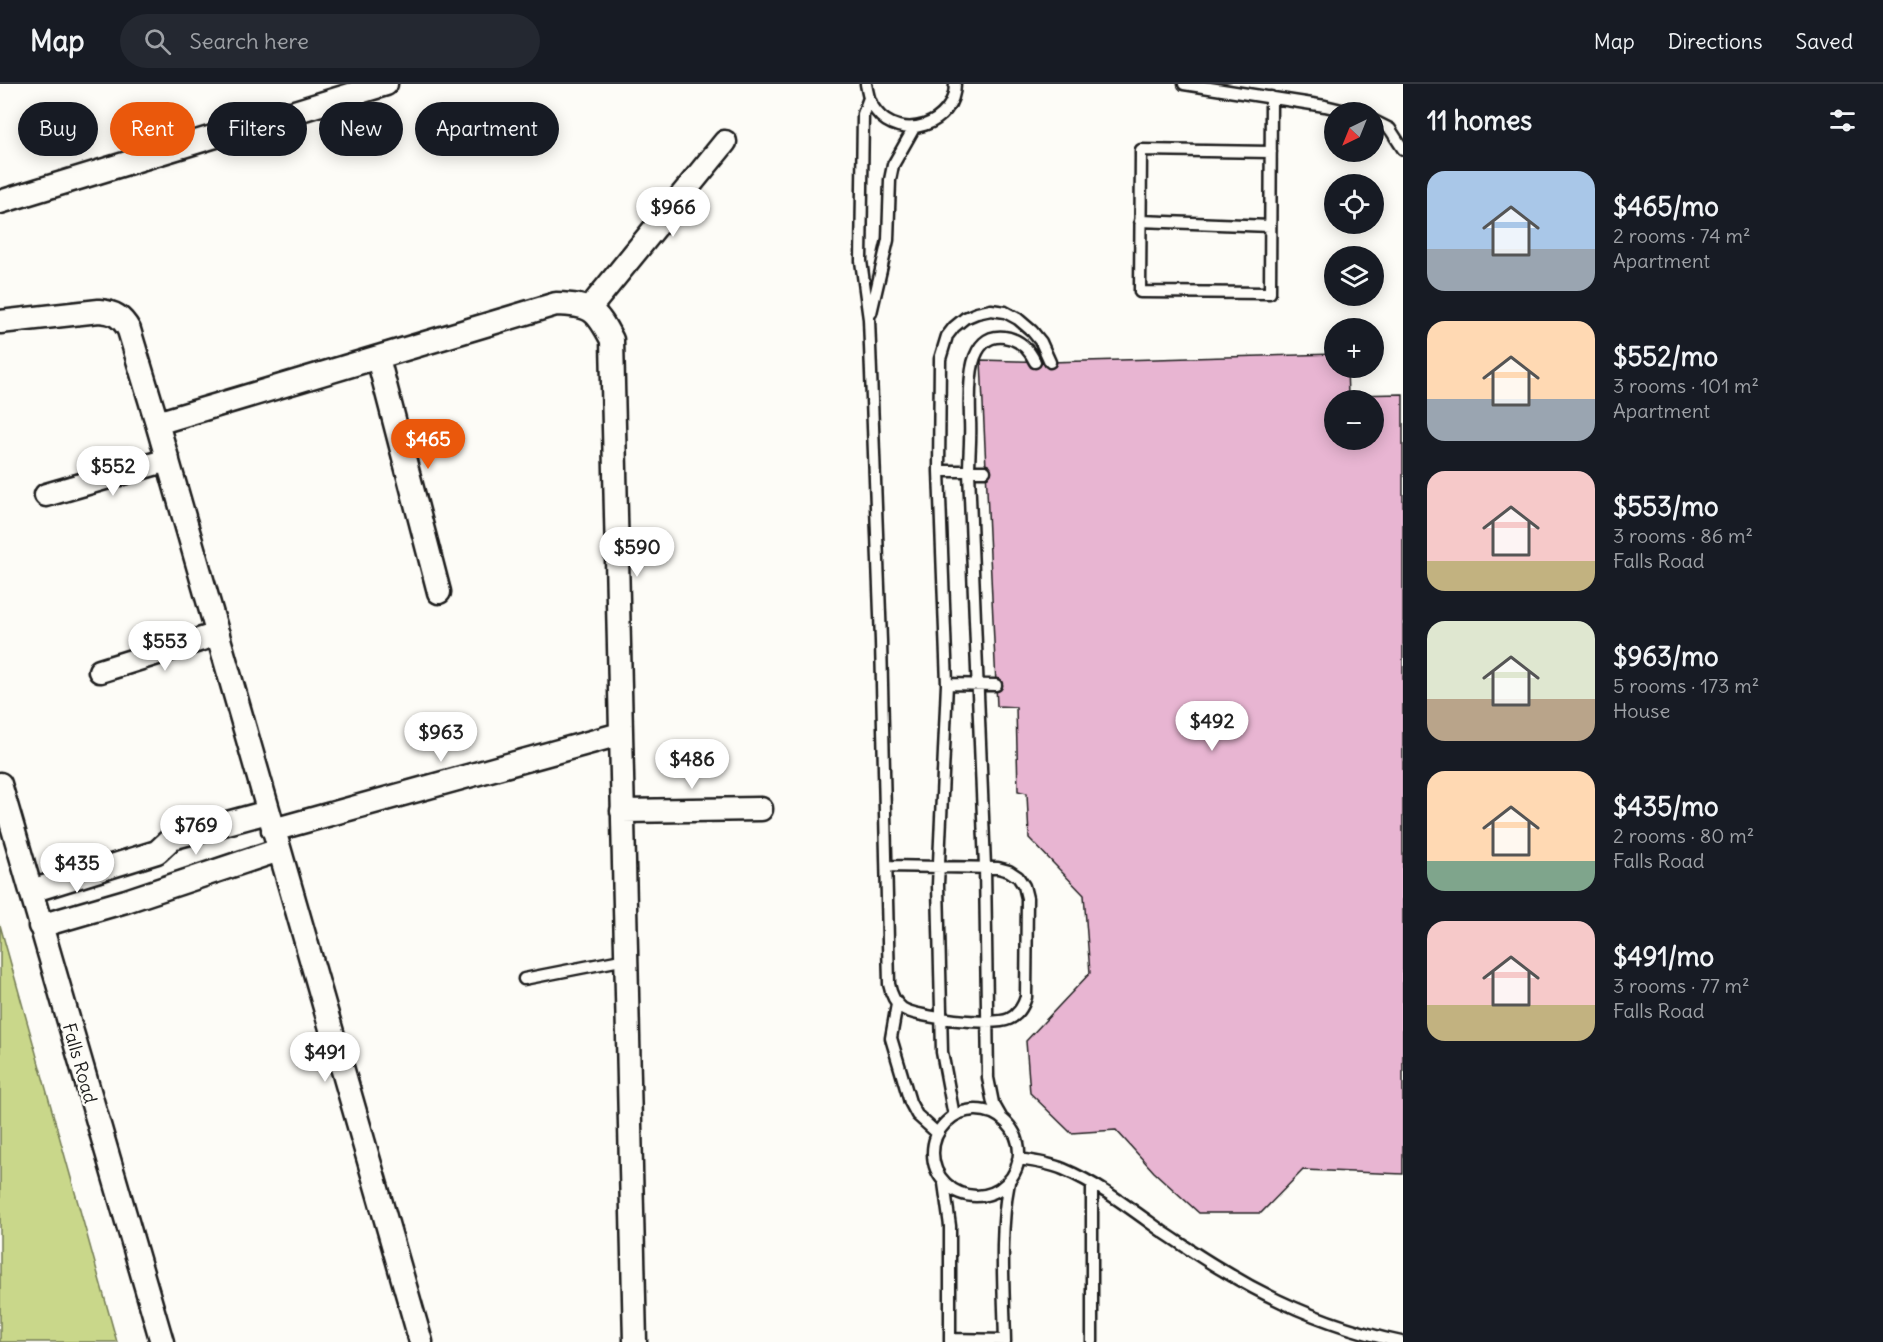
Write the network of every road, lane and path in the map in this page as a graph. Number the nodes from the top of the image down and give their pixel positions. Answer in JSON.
{"nodes":[{"id":1,"x":386,"y":84,"type":"edge"},
{"id":2,"x":866,"y":84,"type":"edge"},
{"id":3,"x":955,"y":84,"type":"edge"},
{"id":4,"x":1184,"y":84,"type":"edge"},
{"id":5,"x":1271,"y":97,"type":"junction"},
{"id":6,"x":869,"y":98,"type":"junction"},
{"id":7,"x":1324,"y":106,"type":"edge"},
{"id":8,"x":1384,"y":126,"type":"edge"},
{"id":9,"x":914,"y":128,"type":"junction"},
{"id":10,"x":725,"y":142,"type":"dead end"},
{"id":11,"x":1403,"y":149,"type":"edge"},
{"id":12,"x":1271,"y":152,"type":"junction"},
{"id":13,"x":0,"y":202,"type":"edge"},
{"id":14,"x":1140,"y":220,"type":"junction"},
{"id":15,"x":1270,"y":226,"type":"junction"},
{"id":16,"x":589,"y":309,"type":"junction"},
{"id":17,"x":869,"y":319,"type":"junction"},
{"id":18,"x":0,"y":322,"type":"edge"},
{"id":19,"x":378,"y":358,"type":"junction"},
{"id":20,"x":1035,"y":362,"type":"dead end"},
{"id":21,"x":1050,"y":362,"type":"dead end"},
{"id":22,"x":157,"y":423,"type":"junction"},
{"id":23,"x":168,"y":460,"type":"junction"},
{"id":24,"x":939,"y":471,"type":"junction"},
{"id":25,"x":985,"y":471,"type":"dead end"},
{"id":26,"x":969,"y":472,"type":"junction"},
{"id":27,"x":46,"y":495,"type":"dead end"},
{"id":28,"x":439,"y":592,"type":"dead end"},
{"id":29,"x":218,"y":634,"type":"junction"},
{"id":30,"x":100,"y":670,"type":"dead end"},
{"id":31,"x":947,"y":684,"type":"junction"},
{"id":32,"x":977,"y":684,"type":"junction"},
{"id":33,"x":996,"y":685,"type":"dead end"},
{"id":34,"x":620,"y":734,"type":"junction"},
{"id":35,"x":0,"y":784,"type":"edge"},
{"id":36,"x":761,"y":809,"type":"dead end"},
{"id":37,"x":622,"y":811,"type":"junction"},
{"id":38,"x":273,"y":831,"type":"junction"},
{"id":39,"x":155,"y":852,"type":"junction"},
{"id":40,"x":887,"y":866,"type":"junction"},
{"id":41,"x":985,"y":866,"type":"junction"},
{"id":42,"x":938,"y":867,"type":"junction"},
{"id":43,"x":166,"y":888,"type":"junction"},
{"id":44,"x":31,"y":891,"type":"junction"},
{"id":45,"x":40,"y":926,"type":"junction"},
{"id":46,"x":626,"y":958,"type":"junction"},
{"id":47,"x":524,"y":979,"type":"dead end"},
{"id":48,"x":897,"y":1004,"type":"junction"},
{"id":49,"x":941,"y":1017,"type":"junction"},
{"id":50,"x":986,"y":1022,"type":"junction"},
{"id":51,"x":954,"y":1116,"type":"junction"},
{"id":52,"x":1000,"y":1117,"type":"junction"},
{"id":53,"x":937,"y":1133,"type":"junction"},
{"id":54,"x":1018,"y":1159,"type":"junction"},
{"id":55,"x":1009,"y":1182,"type":"junction"},
{"id":56,"x":944,"y":1183,"type":"junction"},
{"id":57,"x":1092,"y":1184,"type":"junction"},
{"id":58,"x":950,"y":1340,"type":"edge"},
{"id":59,"x":1005,"y":1341,"type":"edge"},
{"id":60,"x":162,"y":1342,"type":"edge"},
{"id":61,"x":421,"y":1342,"type":"edge"},
{"id":62,"x":635,"y":1342,"type":"edge"},
{"id":63,"x":1092,"y":1342,"type":"edge"},
{"id":64,"x":1401,"y":1342,"type":"edge"}],
"edges":[{"from":1,"to":13,"type":"street"},
{"from":2,"to":6,"type":"lane"},
{"from":3,"to":9,"type":"lane"},
{"from":4,"to":5,"type":"lane"},
{"from":5,"to":7,"type":"lane"},
{"from":5,"to":12,"type":"lane"},
{"from":6,"to":9,"type":"lane"},
{"from":6,"to":17,"type":"lane"},
{"from":8,"to":11,"type":"lane"},
{"from":9,"to":17,"type":"lane"},
{"from":10,"to":16,"type":"street"},
{"from":12,"to":14,"type":"lane"},
{"from":12,"to":15,"type":"lane"},
{"from":14,"to":15,"type":"lane"},
{"from":14,"to":15,"type":"lane"},
{"from":16,"to":19,"type":"street"},
{"from":16,"to":34,"type":"street"},
{"from":17,"to":40,"type":"lane"},
{"from":18,"to":22,"type":"street"},
{"from":19,"to":22,"type":"street"},
{"from":19,"to":28,"type":"street"},
{"from":20,"to":26,"type":"lane"},
{"from":21,"to":24,"type":"lane"},
{"from":22,"to":23,"type":"street"},
{"from":23,"to":27,"type":"street"},
{"from":23,"to":29,"type":"street"},
{"from":24,"to":26,"type":"lane"},
{"from":24,"to":31,"type":"lane"},
{"from":25,"to":26,"type":"lane"},
{"from":26,"to":32,"type":"lane"},
{"from":29,"to":30,"type":"street"},
{"from":29,"to":38,"type":"street"},
{"from":31,"to":32,"type":"lane"},
{"from":31,"to":42,"type":"lane"},
{"from":32,"to":33,"type":"lane"},
{"from":32,"to":41,"type":"lane"},
{"from":34,"to":37,"type":"street"},
{"from":34,"to":38,"type":"street"},
{"from":35,"to":44,"type":"street","name":"Falls Road"},
{"from":36,"to":37,"type":"street"},
{"from":37,"to":46,"type":"street"},
{"from":38,"to":39,"type":"street"},
{"from":38,"to":43,"type":"street"},
{"from":38,"to":61,"type":"street"},
{"from":39,"to":43,"type":"street"},
{"from":39,"to":44,"type":"street"},
{"from":40,"to":42,"type":"lane"},
{"from":40,"to":48,"type":"lane"},
{"from":41,"to":42,"type":"lane"},
{"from":41,"to":50,"type":"lane"},
{"from":41,"to":50,"type":"lane"},
{"from":42,"to":49,"type":"lane"},
{"from":43,"to":45,"type":"street"},
{"from":44,"to":45,"type":"street","name":"Falls Road"},
{"from":45,"to":60,"type":"street","name":"Falls Road"},
{"from":46,"to":47,"type":"lane"},
{"from":46,"to":62,"type":"street"},
{"from":48,"to":49,"type":"lane"},
{"from":48,"to":53,"type":"lane"},
{"from":49,"to":50,"type":"lane"},
{"from":49,"to":51,"type":"lane"},
{"from":50,"to":52,"type":"lane"},
{"from":51,"to":52,"type":"lane"},
{"from":51,"to":53,"type":"lane"},
{"from":52,"to":54,"type":"lane"},
{"from":53,"to":56,"type":"lane"},
{"from":54,"to":55,"type":"lane"},
{"from":54,"to":57,"type":"lane"},
{"from":55,"to":56,"type":"lane"},
{"from":55,"to":59,"type":"lane"},
{"from":56,"to":58,"type":"lane"},
{"from":57,"to":63,"type":"lane"},
{"from":57,"to":64,"type":"lane"},
{"from":58,"to":59,"type":"lane"}]}
